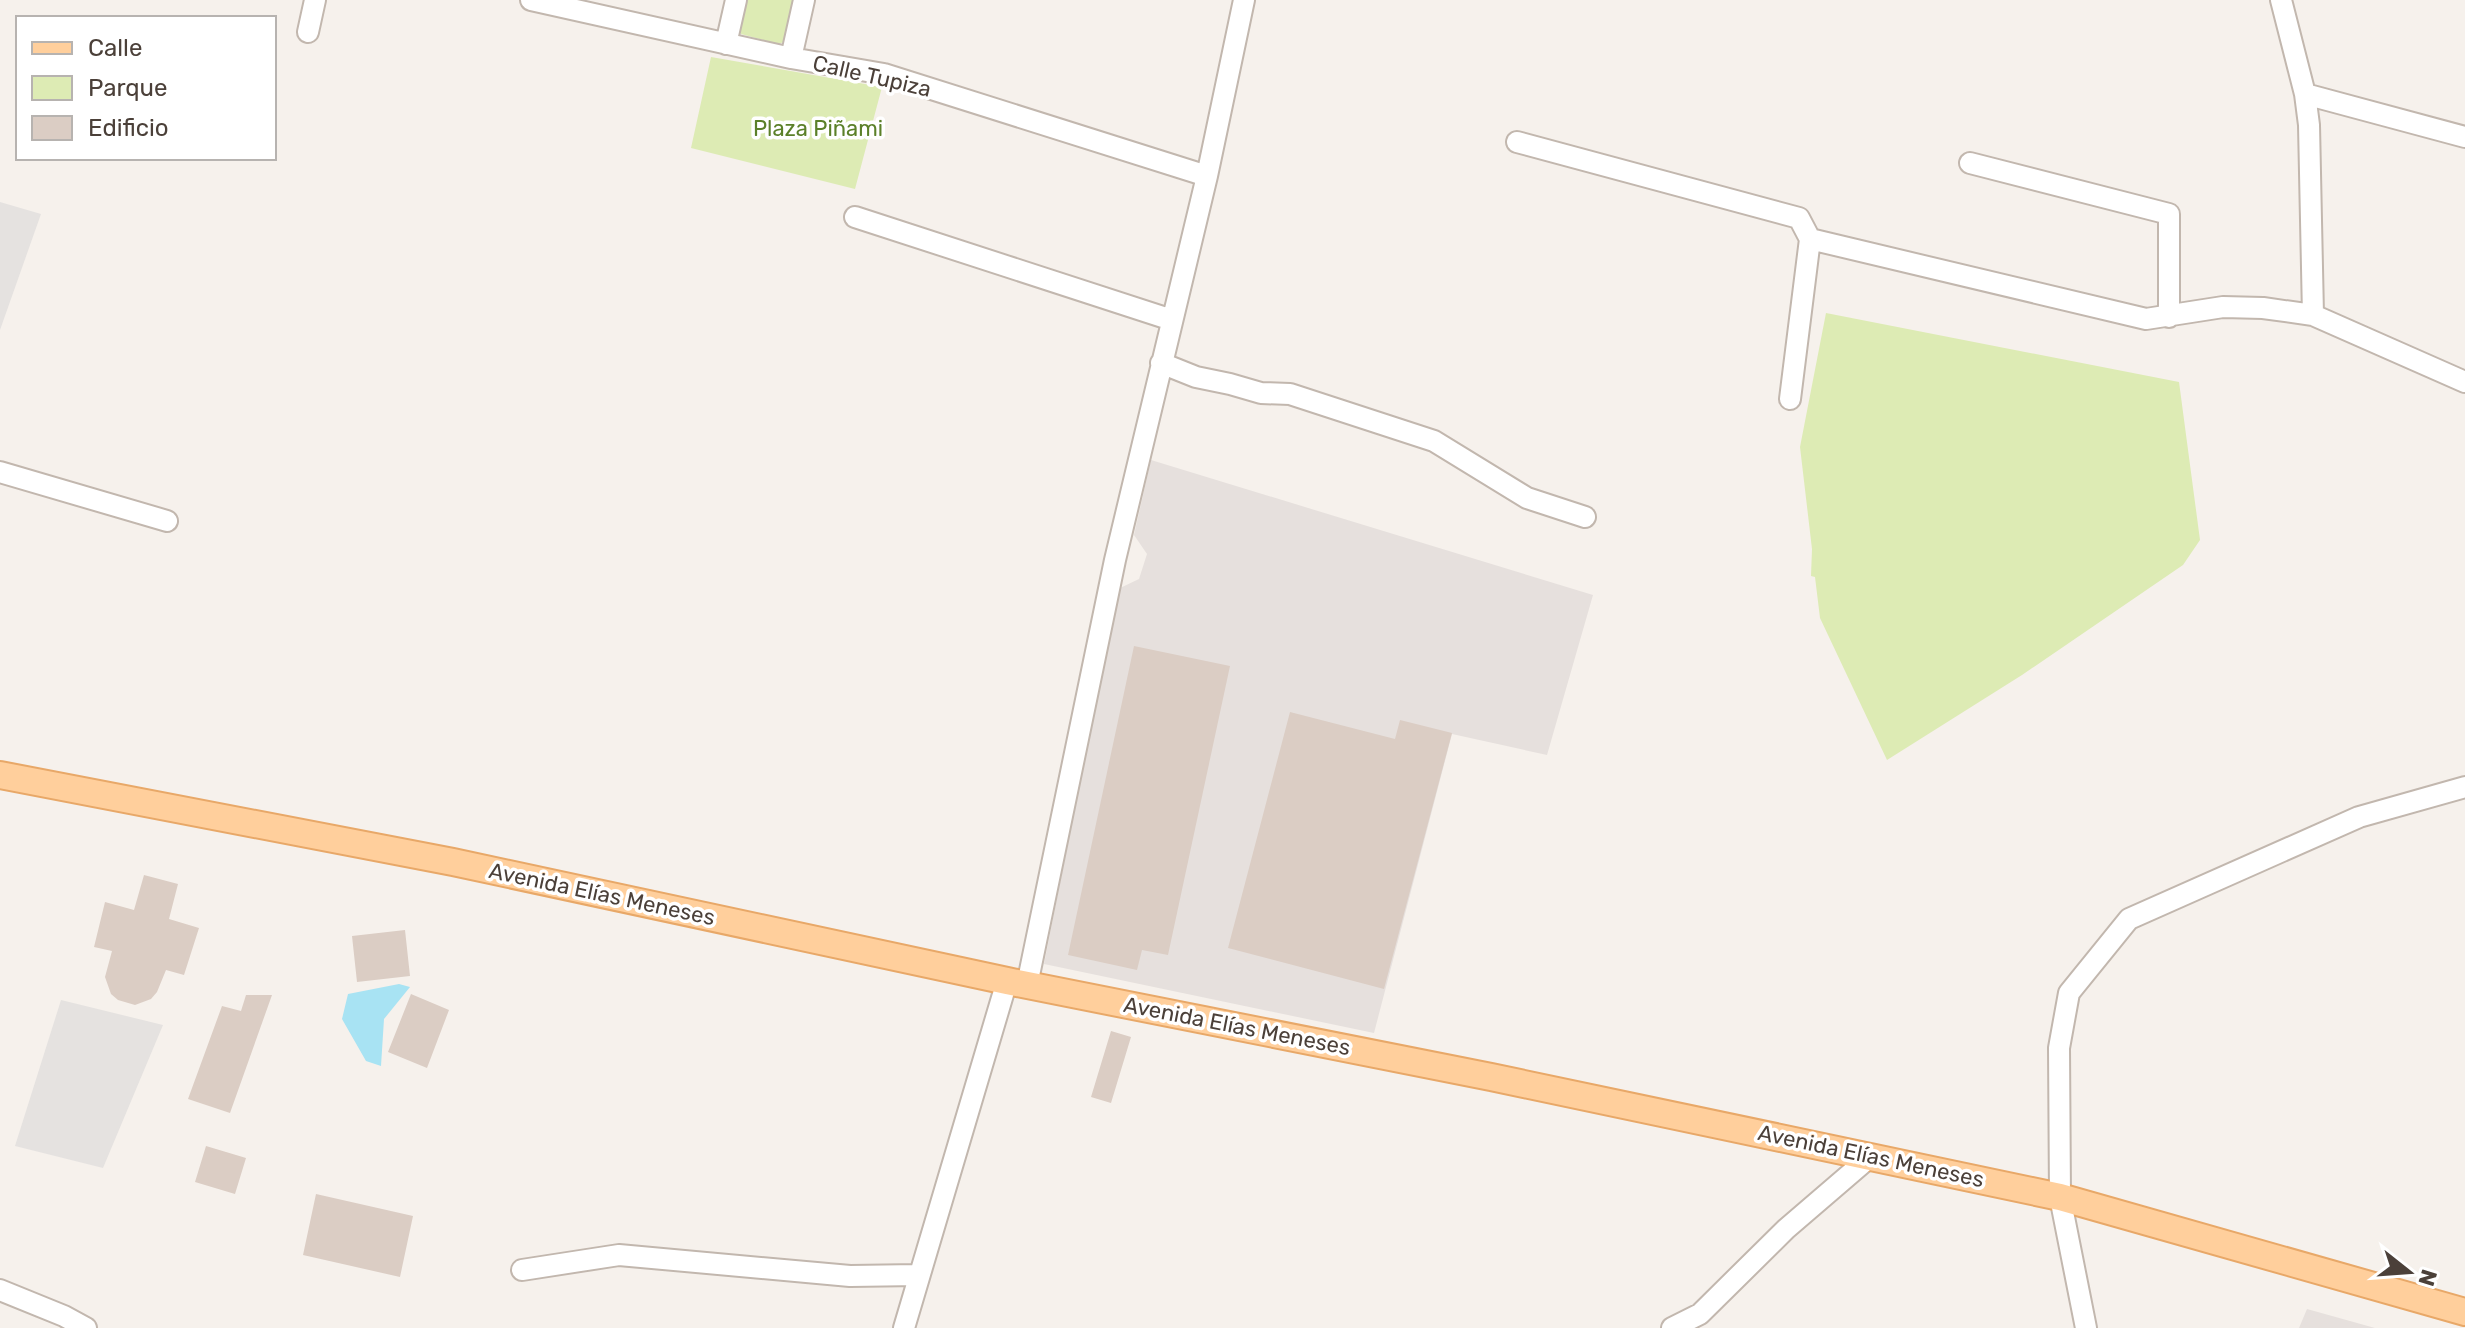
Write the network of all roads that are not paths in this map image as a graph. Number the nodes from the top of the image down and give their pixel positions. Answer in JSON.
{"nodes":[{"id":1,"x":315,"y":0,"type":"edge"},
{"id":2,"x":531,"y":0,"type":"edge"},
{"id":3,"x":736,"y":0,"type":"edge"},
{"id":4,"x":804,"y":0,"type":"edge"},
{"id":5,"x":1244,"y":0,"type":"edge"},
{"id":6,"x":2281,"y":0,"type":"edge"},
{"id":7,"x":308,"y":32,"type":"dead end"},
{"id":8,"x":726,"y":44,"type":"junction"},
{"id":9,"x":791,"y":58,"type":"junction"},
{"id":10,"x":2305,"y":94,"type":"junction"},
{"id":11,"x":2465,"y":137,"type":"edge"},
{"id":12,"x":1517,"y":142,"type":"dead end"},
{"id":13,"x":1970,"y":163,"type":"dead end"},
{"id":14,"x":1207,"y":176,"type":"junction"},
{"id":15,"x":855,"y":217,"type":"dead end"},
{"id":16,"x":1810,"y":239,"type":"junction"},
{"id":17,"x":2313,"y":315,"type":"junction"},
{"id":18,"x":2169,"y":317,"type":"junction"},
{"id":19,"x":1172,"y":320,"type":"junction"},
{"id":20,"x":1161,"y":363,"type":"junction"},
{"id":21,"x":2465,"y":382,"type":"edge"},
{"id":22,"x":1790,"y":399,"type":"dead end"},
{"id":23,"x":0,"y":472,"type":"edge"},
{"id":24,"x":1585,"y":517,"type":"dead end"},
{"id":25,"x":167,"y":521,"type":"dead end"},
{"id":26,"x":0,"y":775,"type":"edge"},
{"id":27,"x":2465,"y":787,"type":"edge"},
{"id":28,"x":1017,"y":983,"type":"junction"},
{"id":29,"x":1871,"y":1156,"type":"junction"},
{"id":30,"x":2060,"y":1197,"type":"junction"},
{"id":31,"x":522,"y":1270,"type":"dead end"},
{"id":32,"x":918,"y":1275,"type":"junction"},
{"id":33,"x":0,"y":1290,"type":"edge"},
{"id":34,"x":2465,"y":1312,"type":"edge"},
{"id":35,"x":86,"y":1328,"type":"edge"},
{"id":36,"x":904,"y":1328,"type":"edge"},
{"id":37,"x":1672,"y":1328,"type":"edge"},
{"id":38,"x":2086,"y":1328,"type":"edge"}],
"edges":[{"from":1,"to":7,"type":"street"},
{"from":2,"to":8,"type":"street","name":"Calle Tupiza"},
{"from":3,"to":8,"type":"street"},
{"from":4,"to":9,"type":"street"},
{"from":5,"to":14,"type":"street"},
{"from":6,"to":10,"type":"street"},
{"from":8,"to":9,"type":"street","name":"Calle Tupiza"},
{"from":9,"to":14,"type":"street","name":"Calle Tupiza"},
{"from":10,"to":11,"type":"street"},
{"from":10,"to":17,"type":"street"},
{"from":12,"to":16,"type":"street"},
{"from":13,"to":18,"type":"street"},
{"from":14,"to":19,"type":"street"},
{"from":15,"to":19,"type":"street"},
{"from":16,"to":18,"type":"street"},
{"from":16,"to":22,"type":"street"},
{"from":17,"to":18,"type":"street"},
{"from":17,"to":21,"type":"street"},
{"from":19,"to":20,"type":"street"},
{"from":20,"to":24,"type":"street"},
{"from":20,"to":28,"type":"street"},
{"from":23,"to":25,"type":"street"},
{"from":26,"to":28,"type":"main road","name":"Avenida Elías Meneses"},
{"from":27,"to":30,"type":"street"},
{"from":28,"to":29,"type":"main road","name":"Avenida Elías Meneses"},
{"from":28,"to":32,"type":"street"},
{"from":29,"to":30,"type":"main road","name":"Avenida Elías Meneses"},
{"from":29,"to":37,"type":"street"},
{"from":30,"to":34,"type":"main road","name":"Avenida Elías Meneses"},
{"from":30,"to":38,"type":"street"},
{"from":31,"to":32,"type":"street"},
{"from":32,"to":36,"type":"street"},
{"from":33,"to":35,"type":"street"}]}
